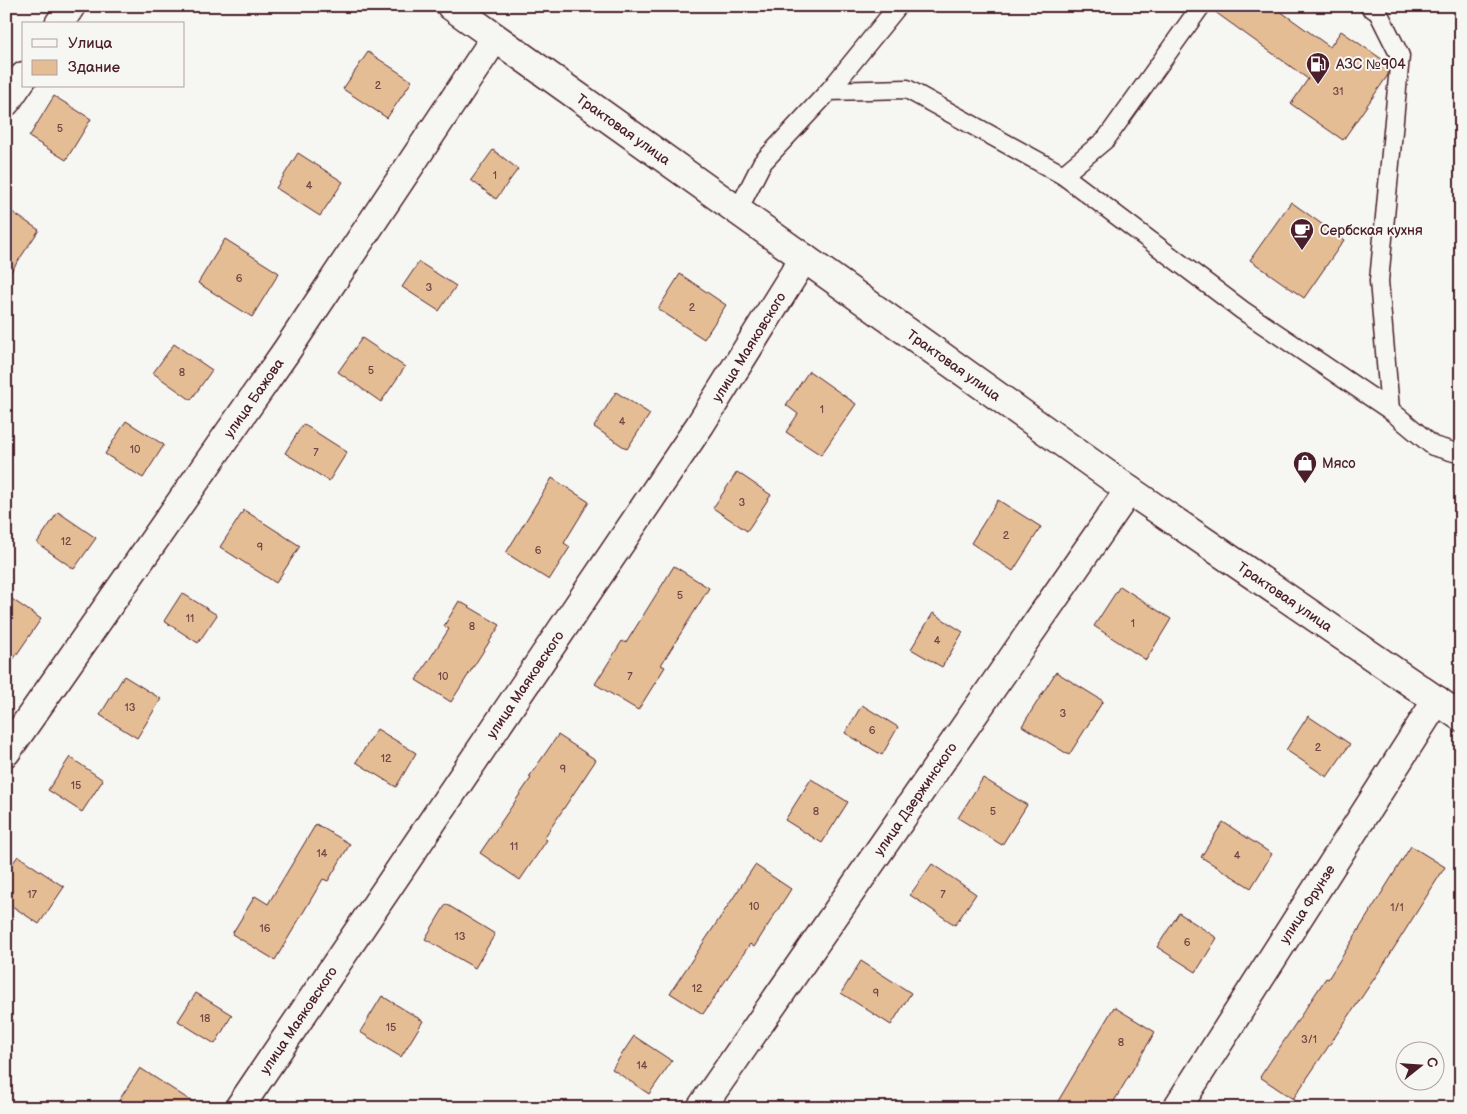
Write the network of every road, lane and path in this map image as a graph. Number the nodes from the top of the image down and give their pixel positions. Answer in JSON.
{"nodes":[{"id":1,"x":70,"y":6,"type":"edge"},
{"id":2,"x":451,"y":6,"type":"edge"},
{"id":3,"x":898,"y":6,"type":"edge"},
{"id":4,"x":1200,"y":6,"type":"edge"},
{"id":5,"x":1369,"y":6,"type":"edge"},
{"id":6,"x":60,"y":22,"type":"edge"},
{"id":7,"x":495,"y":38,"type":"junction"},
{"id":8,"x":22,"y":79,"type":"edge"},
{"id":9,"x":829,"y":91,"type":"junction"},
{"id":10,"x":6,"y":102,"type":"edge"},
{"id":11,"x":1063,"y":175,"type":"junction"},
{"id":12,"x":738,"y":210,"type":"junction"},
{"id":13,"x":804,"y":258,"type":"junction"},
{"id":14,"x":1390,"y":410,"type":"junction"},
{"id":15,"x":1461,"y":454,"type":"edge"},
{"id":16,"x":1129,"y":490,"type":"junction"},
{"id":17,"x":1437,"y":700,"type":"junction"},
{"id":18,"x":1461,"y":717,"type":"edge"},
{"id":19,"x":6,"y":752,"type":"edge"},
{"id":20,"x":239,"y":1108,"type":"edge"},
{"id":21,"x":701,"y":1108,"type":"edge"},
{"id":22,"x":1177,"y":1108,"type":"edge"}],
"edges":[{"from":1,"to":6,"type":"street"},
{"from":2,"to":7,"type":"street","name":"Трактовая улица"},
{"from":3,"to":9,"type":"lane"},
{"from":4,"to":11,"type":"lane"},
{"from":5,"to":14,"type":"lane"},
{"from":7,"to":12,"type":"street","name":"Трактовая улица"},
{"from":7,"to":19,"type":"street","name":"улица Бажова"},
{"from":8,"to":10,"type":"street"},
{"from":9,"to":11,"type":"lane"},
{"from":9,"to":12,"type":"lane"},
{"from":11,"to":14,"type":"lane"},
{"from":12,"to":13,"type":"street","name":"Трактовая улица"},
{"from":13,"to":16,"type":"street","name":"Трактовая улица"},
{"from":13,"to":20,"type":"street","name":"улица Маяковского"},
{"from":14,"to":15,"type":"lane"},
{"from":16,"to":17,"type":"street","name":"Трактовая улица"},
{"from":16,"to":21,"type":"street","name":"улица Дзержинского"},
{"from":17,"to":18,"type":"street","name":"Трактовая улица"},
{"from":17,"to":22,"type":"street","name":"улица Фрунзе"}]}
